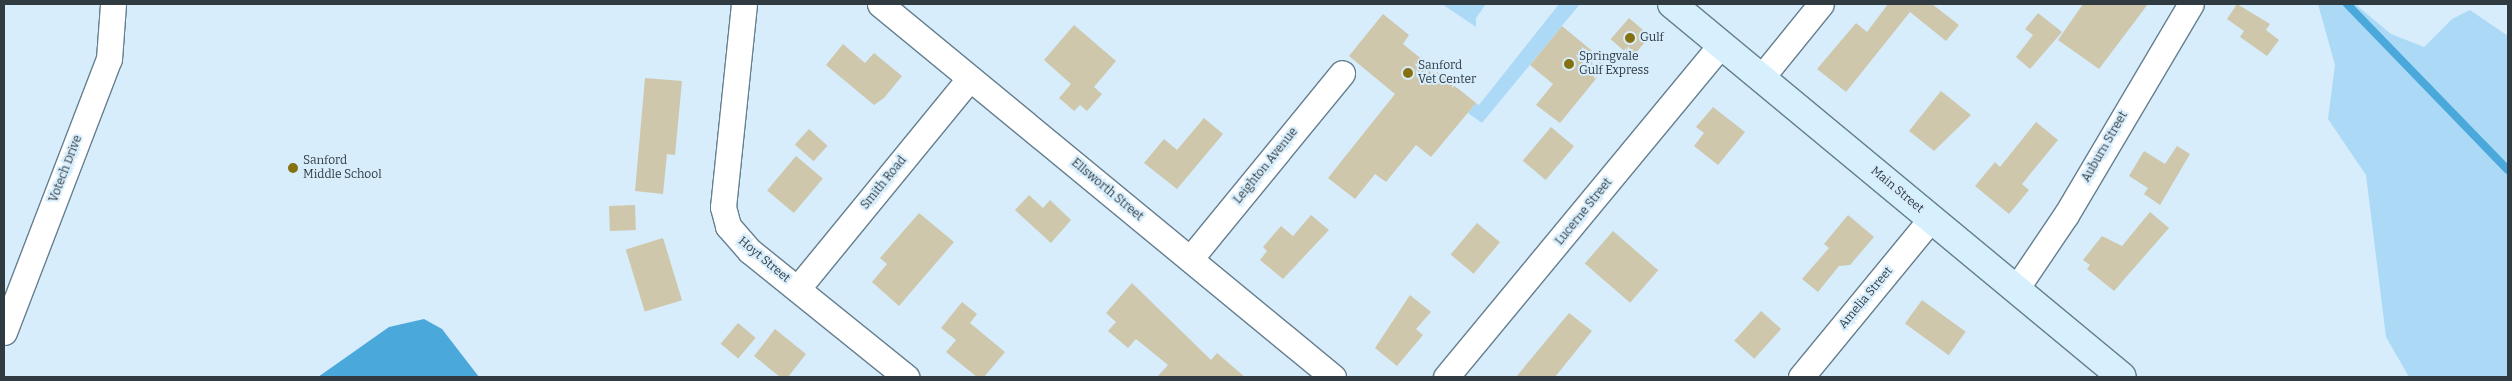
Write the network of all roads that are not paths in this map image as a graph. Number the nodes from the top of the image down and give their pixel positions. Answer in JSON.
{"nodes":[{"id":1,"x":114,"y":4,"type":"edge"},
{"id":2,"x":744,"y":4,"type":"edge"},
{"id":3,"x":880,"y":4,"type":"edge"},
{"id":4,"x":1672,"y":4,"type":"edge"},
{"id":5,"x":1821,"y":4,"type":"edge"},
{"id":6,"x":2191,"y":4,"type":"edge"},
{"id":7,"x":1721,"y":45,"type":"junction"},
{"id":8,"x":1342,"y":74,"type":"dead end"},
{"id":9,"x":970,"y":78,"type":"junction"},
{"id":10,"x":1761,"y":78,"type":"junction"},
{"id":11,"x":1931,"y":219,"type":"junction"},
{"id":12,"x":1190,"y":259,"type":"junction"},
{"id":13,"x":798,"y":288,"type":"junction"},
{"id":14,"x":2016,"y":289,"type":"junction"},
{"id":15,"x":4,"y":332,"type":"edge"},
{"id":16,"x":906,"y":377,"type":"edge"},
{"id":17,"x":1333,"y":377,"type":"edge"},
{"id":18,"x":1446,"y":377,"type":"edge"},
{"id":19,"x":1801,"y":377,"type":"edge"},
{"id":20,"x":2122,"y":377,"type":"edge"}],
"edges":[{"from":1,"to":15,"type":"street","name":"Votech Drive"},
{"from":2,"to":13,"type":"street","name":"Hoyt Street"},
{"from":3,"to":9,"type":"street","name":"Ellsworth Street"},
{"from":4,"to":7,"type":"main road","name":"Main Street"},
{"from":5,"to":10,"type":"street"},
{"from":6,"to":14,"type":"street","name":"Auburn Street"},
{"from":7,"to":10,"type":"main road","name":"Main Street"},
{"from":7,"to":18,"type":"street","name":"Lucerne Street"},
{"from":8,"to":12,"type":"street","name":"Leighton Avenue"},
{"from":9,"to":12,"type":"street","name":"Ellsworth Street"},
{"from":9,"to":13,"type":"street","name":"Smith Road"},
{"from":10,"to":11,"type":"main road","name":"Main Street"},
{"from":11,"to":14,"type":"main road","name":"Main Street"},
{"from":11,"to":19,"type":"street","name":"Amelia Street"},
{"from":12,"to":17,"type":"street","name":"Ellsworth Street"},
{"from":13,"to":16,"type":"street","name":"Hoyt Street"},
{"from":14,"to":20,"type":"main road","name":"Main Street"}]}
